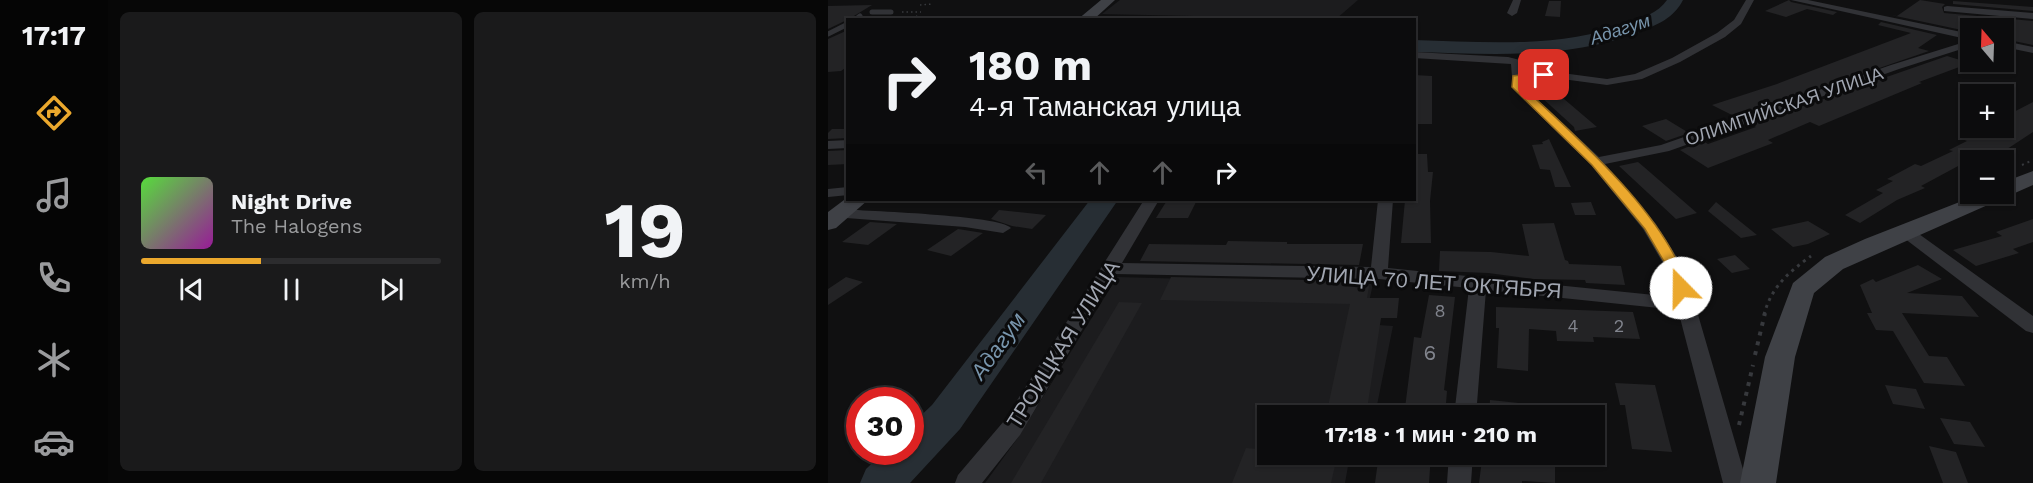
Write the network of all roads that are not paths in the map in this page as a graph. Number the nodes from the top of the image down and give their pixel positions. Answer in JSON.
{"nodes":[{"id":1,"x":1109,"y":0,"type":"edge"},
{"id":2,"x":1517,"y":0,"type":"edge"},
{"id":3,"x":1750,"y":0,"type":"edge"},
{"id":4,"x":1795,"y":0,"type":"edge"},
{"id":5,"x":1945,"y":5,"type":"edge"},
{"id":6,"x":872,"y":12,"type":"dead end"},
{"id":7,"x":891,"y":12,"type":"road end"},
{"id":8,"x":1512,"y":13,"type":"dead end"},
{"id":9,"x":2033,"y":16,"type":"edge"},
{"id":10,"x":1086,"y":18,"type":"edge"},
{"id":11,"x":1960,"y":21,"type":"edge"},
{"id":12,"x":846,"y":25,"type":"edge"},
{"id":13,"x":840,"y":29,"type":"junction"},
{"id":14,"x":846,"y":29,"type":"edge"},
{"id":15,"x":828,"y":34,"type":"edge"},
{"id":16,"x":1960,"y":35,"type":"edge"},
{"id":17,"x":1960,"y":46,"type":"edge"},
{"id":18,"x":2014,"y":46,"type":"edge"},
{"id":19,"x":2033,"y":50,"type":"edge"},
{"id":20,"x":1416,"y":55,"type":"edge"},
{"id":21,"x":1516,"y":78,"type":"junction"},
{"id":22,"x":846,"y":144,"type":"edge"},
{"id":23,"x":828,"y":146,"type":"edge"},
{"id":24,"x":1596,"y":162,"type":"junction"},
{"id":25,"x":2033,"y":177,"type":"edge"},
{"id":26,"x":2014,"y":186,"type":"edge"},
{"id":27,"x":846,"y":191,"type":"edge"},
{"id":28,"x":828,"y":193,"type":"edge"},
{"id":29,"x":856,"y":201,"type":"edge"},
{"id":30,"x":1150,"y":201,"type":"edge"},
{"id":31,"x":1386,"y":201,"type":"edge"},
{"id":32,"x":1973,"y":204,"type":"edge"},
{"id":33,"x":833,"y":219,"type":"edge"},
{"id":34,"x":1003,"y":228,"type":"dead end"},
{"id":35,"x":1906,"y":232,"type":"junction"},
{"id":36,"x":1110,"y":267,"type":"junction"},
{"id":37,"x":1379,"y":273,"type":"junction"},
{"id":38,"x":1478,"y":283,"type":"junction"},
{"id":39,"x":1686,"y":305,"type":"junction"},
{"id":40,"x":2033,"y":326,"type":"edge"},
{"id":41,"x":1466,"y":405,"type":"edge"},
{"id":42,"x":1460,"y":465,"type":"edge"},
{"id":43,"x":967,"y":483,"type":"edge"},
{"id":44,"x":1459,"y":483,"type":"edge"},
{"id":45,"x":1736,"y":483,"type":"edge"},
{"id":46,"x":1758,"y":483,"type":"edge"}],
"edges":[{"from":1,"to":10,"type":"main road"},
{"from":2,"to":8,"type":"street"},
{"from":3,"to":21,"type":"street"},
{"from":4,"to":16,"type":"street"},
{"from":5,"to":9,"type":"street"},
{"from":5,"to":11,"type":"street"},
{"from":6,"to":7,"type":"lane"},
{"from":12,"to":13,"type":"lane"},
{"from":13,"to":14,"type":"lane"},
{"from":13,"to":15,"type":"lane"},
{"from":17,"to":24,"type":"street","name":"ОЛИМПИЙСКАЯ УЛИЦА"},
{"from":18,"to":19,"type":"street"},
{"from":20,"to":21,"type":"street"},
{"from":21,"to":24,"type":"street"},
{"from":22,"to":23,"type":"street"},
{"from":24,"to":39,"type":"street"},
{"from":25,"to":26,"type":"main road"},
{"from":27,"to":28,"type":"lane"},
{"from":29,"to":33,"type":"main road"},
{"from":30,"to":36,"type":"street","name":"ТРОИЦКАЯ УЛИЦА"},
{"from":31,"to":37,"type":"street"},
{"from":32,"to":35,"type":"main road"},
{"from":33,"to":34,"type":"street"},
{"from":35,"to":40,"type":"street"},
{"from":35,"to":46,"type":"main road"},
{"from":36,"to":37,"type":"street","name":"УЛИЦА 70 ЛЕТ ОКТЯБРЯ"},
{"from":36,"to":43,"type":"street","name":"ТРОИЦКАЯ УЛИЦА"},
{"from":37,"to":38,"type":"street","name":"УЛИЦА 70 ЛЕТ ОКТЯБРЯ"},
{"from":38,"to":39,"type":"street","name":"УЛИЦА 70 ЛЕТ ОКТЯБРЯ"},
{"from":38,"to":41,"type":"street"},
{"from":39,"to":45,"type":"street"},
{"from":42,"to":44,"type":"street"}]}
